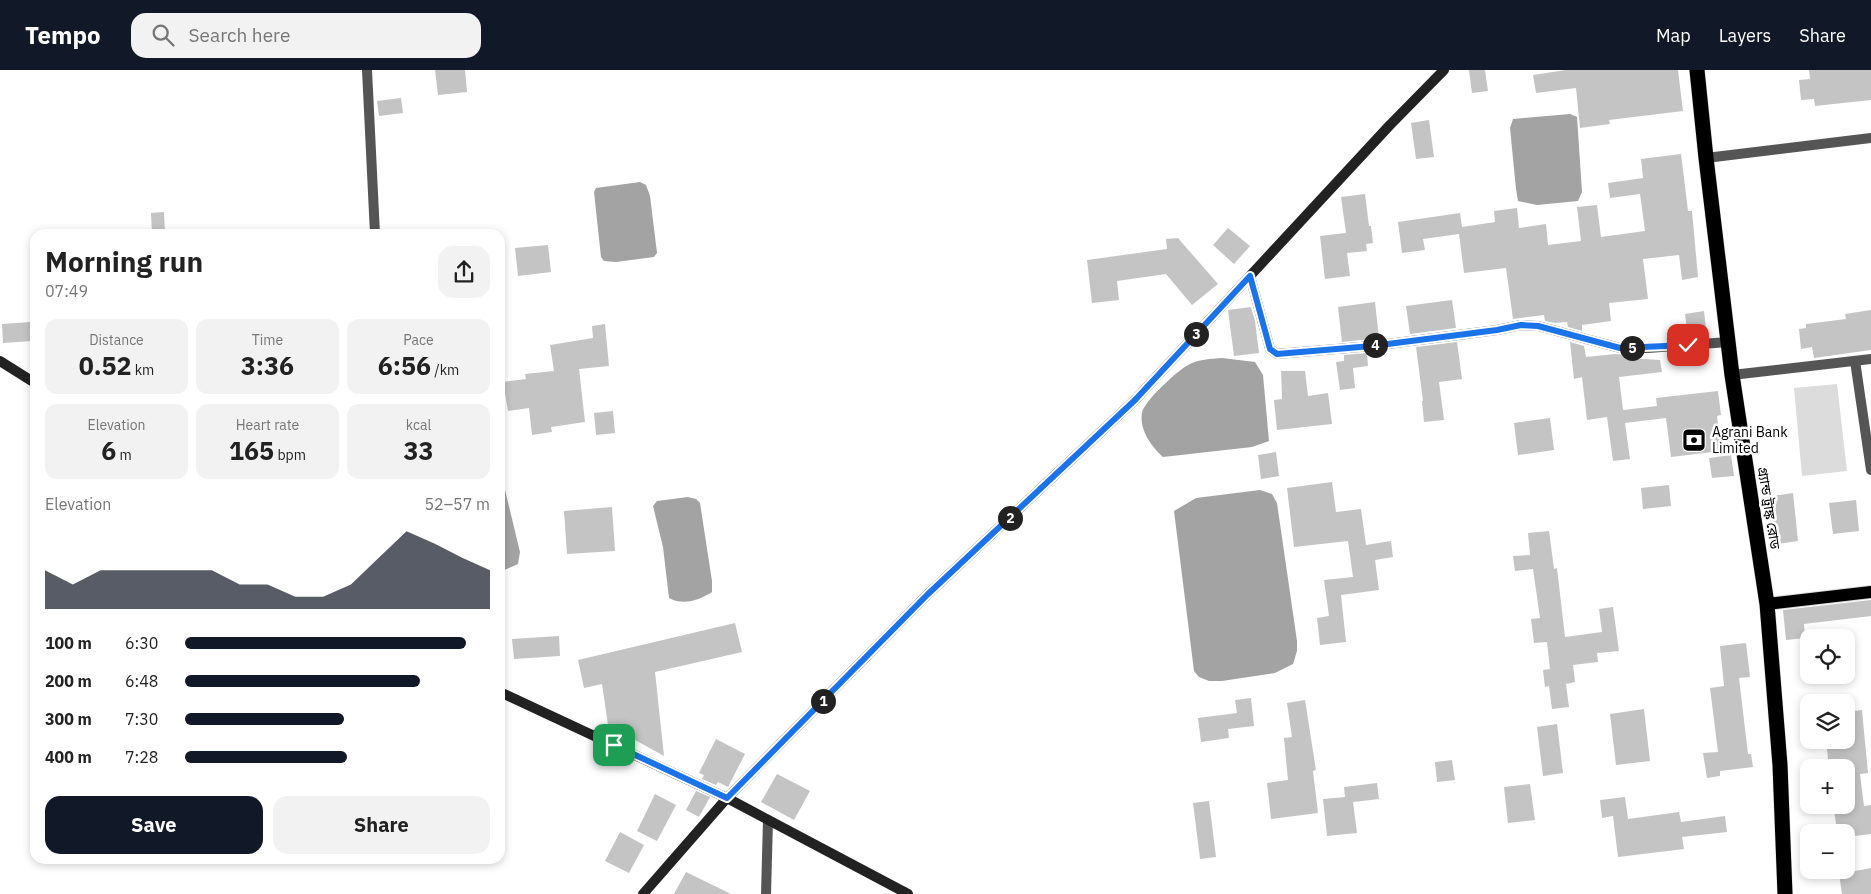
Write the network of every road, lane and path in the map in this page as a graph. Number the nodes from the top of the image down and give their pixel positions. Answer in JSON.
{"nodes":[{"id":1,"x":367,"y":70,"type":"edge"},
{"id":2,"x":1444,"y":70,"type":"edge"},
{"id":3,"x":1697,"y":70,"type":"edge"},
{"id":4,"x":1871,"y":138,"type":"edge"},
{"id":5,"x":1706,"y":158,"type":"junction"},
{"id":6,"x":375,"y":229,"type":"edge"},
{"id":7,"x":1250,"y":276,"type":"junction"},
{"id":8,"x":1728,"y":342,"type":"junction"},
{"id":9,"x":1871,"y":359,"type":"edge"},
{"id":10,"x":0,"y":361,"type":"edge"},
{"id":11,"x":1855,"y":361,"type":"junction"},
{"id":12,"x":1732,"y":375,"type":"junction"},
{"id":13,"x":30,"y":380,"type":"edge"},
{"id":14,"x":1871,"y":470,"type":"edge"},
{"id":15,"x":1871,"y":592,"type":"edge"},
{"id":16,"x":1767,"y":604,"type":"junction"},
{"id":17,"x":505,"y":694,"type":"edge"},
{"id":18,"x":727,"y":798,"type":"junction"},
{"id":19,"x":768,"y":820,"type":"junction"},
{"id":20,"x":643,"y":894,"type":"edge"},
{"id":21,"x":766,"y":894,"type":"edge"},
{"id":22,"x":908,"y":894,"type":"edge"},
{"id":23,"x":1785,"y":894,"type":"edge"}],
"edges":[{"from":1,"to":6,"type":"street"},
{"from":2,"to":7,"type":"street"},
{"from":3,"to":5,"type":"highway","name":"গ্র্যান্ড ট্রাঙ্ক রোড"},
{"from":4,"to":5,"type":"street"},
{"from":5,"to":8,"type":"highway","name":"গ্র্যান্ড ট্রাঙ্ক রোড"},
{"from":7,"to":8,"type":"street"},
{"from":7,"to":18,"type":"street"},
{"from":8,"to":12,"type":"highway","name":"গ্র্যান্ড ট্রাঙ্ক রোড"},
{"from":9,"to":11,"type":"street"},
{"from":10,"to":13,"type":"street"},
{"from":11,"to":12,"type":"street"},
{"from":11,"to":14,"type":"street"},
{"from":12,"to":16,"type":"highway","name":"গ্র্যান্ড ট্রাঙ্ক রোড"},
{"from":15,"to":16,"type":"main road"},
{"from":16,"to":23,"type":"highway","name":"গ্র্যান্ড ট্রাঙ্ক রোড"},
{"from":17,"to":18,"type":"street"},
{"from":18,"to":19,"type":"street"},
{"from":18,"to":20,"type":"street"},
{"from":19,"to":21,"type":"street"},
{"from":19,"to":22,"type":"street"}]}
